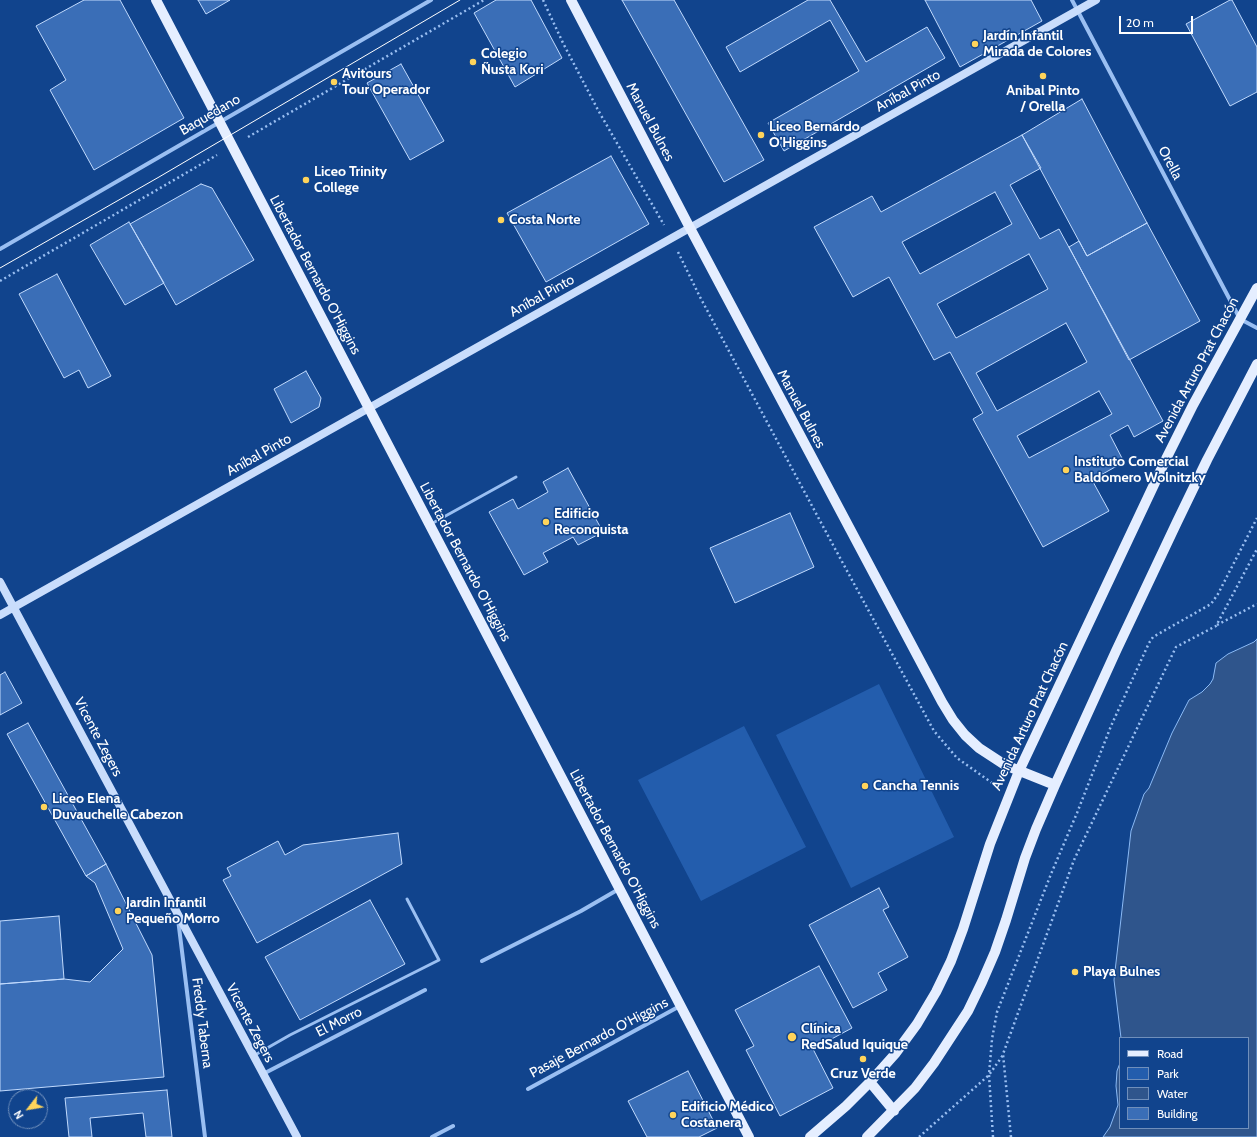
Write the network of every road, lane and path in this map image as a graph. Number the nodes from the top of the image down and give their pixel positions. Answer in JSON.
{"nodes":[{"id":1,"x":156,"y":0,"type":"edge"},
{"id":2,"x":431,"y":0,"type":"edge"},
{"id":3,"x":543,"y":0,"type":"edge"},
{"id":4,"x":571,"y":0,"type":"edge"},
{"id":5,"x":1072,"y":0,"type":"edge"},
{"id":6,"x":1096,"y":0,"type":"edge"},
{"id":7,"x":1078,"y":11,"type":"junction"},
{"id":8,"x":220,"y":122,"type":"junction"},
{"id":9,"x":690,"y":228,"type":"junction"},
{"id":10,"x":671,"y":238,"type":"junction"},
{"id":11,"x":0,"y":249,"type":"edge"},
{"id":12,"x":1257,"y":288,"type":"edge"},
{"id":13,"x":1240,"y":319,"type":"junction"},
{"id":14,"x":1257,"y":328,"type":"edge"},
{"id":15,"x":1257,"y":364,"type":"edge"},
{"id":16,"x":369,"y":408,"type":"junction"},
{"id":17,"x":516,"y":476,"type":"dead end"},
{"id":18,"x":1257,"y":518,"type":"edge"},
{"id":19,"x":430,"y":524,"type":"junction"},
{"id":20,"x":1257,"y":549,"type":"edge"},
{"id":21,"x":0,"y":582,"type":"edge"},
{"id":22,"x":1257,"y":604,"type":"edge"},
{"id":23,"x":14,"y":608,"type":"junction"},
{"id":24,"x":0,"y":615,"type":"edge"},
{"id":25,"x":1216,"y":626,"type":"junction"},
{"id":26,"x":1019,"y":771,"type":"junction"},
{"id":27,"x":1055,"y":785,"type":"junction"},
{"id":28,"x":1009,"y":793,"type":"junction"},
{"id":29,"x":620,"y":889,"type":"junction"},
{"id":30,"x":408,"y":898,"type":"dead end"},
{"id":31,"x":177,"y":913,"type":"junction"},
{"id":32,"x":482,"y":961,"type":"dead end"},
{"id":33,"x":425,"y":990,"type":"dead end"},
{"id":34,"x":680,"y":1006,"type":"junction"},
{"id":35,"x":1003,"y":1054,"type":"junction"},
{"id":36,"x":254,"y":1056,"type":"junction"},
{"id":37,"x":263,"y":1074,"type":"junction"},
{"id":38,"x":989,"y":1075,"type":"junction"},
{"id":39,"x":870,"y":1082,"type":"junction"},
{"id":40,"x":528,"y":1089,"type":"dead end"},
{"id":41,"x":894,"y":1111,"type":"junction"},
{"id":42,"x":453,"y":1126,"type":"dead end"},
{"id":43,"x":205,"y":1137,"type":"edge"},
{"id":44,"x":297,"y":1137,"type":"edge"},
{"id":45,"x":432,"y":1137,"type":"edge"},
{"id":46,"x":749,"y":1137,"type":"edge"},
{"id":47,"x":810,"y":1137,"type":"edge"},
{"id":48,"x":867,"y":1137,"type":"edge"},
{"id":49,"x":919,"y":1137,"type":"edge"},
{"id":50,"x":993,"y":1137,"type":"edge"},
{"id":51,"x":1011,"y":1137,"type":"edge"}],
"edges":[{"from":1,"to":8,"type":"main road","name":"Libertador Bernardo O'Higgins"},
{"from":2,"to":8,"type":"street","name":"Baquedano"},
{"from":3,"to":10,"type":"path"},
{"from":4,"to":9,"type":"main road","name":"Manuel Bulnes"},
{"from":5,"to":7,"type":"street","name":"Orella"},
{"from":6,"to":7,"type":"street","name":"Aníbal Pinto"},
{"from":7,"to":9,"type":"street","name":"Aníbal Pinto"},
{"from":7,"to":13,"type":"street","name":"Orella"},
{"from":8,"to":11,"type":"street","name":"Baquedano"},
{"from":8,"to":16,"type":"main road","name":"Libertador Bernardo O'Higgins"},
{"from":9,"to":10,"type":"street","name":"Aníbal Pinto"},
{"from":9,"to":26,"type":"main road","name":"Manuel Bulnes"},
{"from":10,"to":16,"type":"street","name":"Aníbal Pinto"},
{"from":10,"to":28,"type":"path"},
{"from":12,"to":13,"type":"main road","name":"Avenida Arturo Prat Chacón"},
{"from":13,"to":14,"type":"street"},
{"from":13,"to":26,"type":"main road","name":"Avenida Arturo Prat Chacón"},
{"from":15,"to":27,"type":"main road"},
{"from":16,"to":19,"type":"main road","name":"Libertador Bernardo O'Higgins"},
{"from":16,"to":23,"type":"street","name":"Aníbal Pinto"},
{"from":17,"to":19,"type":"lane"},
{"from":18,"to":38,"type":"path"},
{"from":19,"to":29,"type":"main road","name":"Libertador Bernardo O'Higgins"},
{"from":20,"to":25,"type":"path"},
{"from":21,"to":23,"type":"street","name":"Vicente Zegers"},
{"from":22,"to":25,"type":"path"},
{"from":23,"to":24,"type":"street","name":"Aníbal Pinto"},
{"from":23,"to":31,"type":"street","name":"Vicente Zegers"},
{"from":25,"to":35,"type":"path"},
{"from":26,"to":27,"type":"main road","name":"Manuel Bulnes"},
{"from":26,"to":28,"type":"main road","name":"Avenida Arturo Prat Chacón"},
{"from":27,"to":41,"type":"main road"},
{"from":28,"to":39,"type":"main road","name":"Avenida Arturo Prat Chacón"},
{"from":29,"to":32,"type":"street"},
{"from":29,"to":34,"type":"main road","name":"Libertador Bernardo O'Higgins"},
{"from":30,"to":36,"type":"lane"},
{"from":31,"to":36,"type":"street","name":"Vicente Zegers"},
{"from":31,"to":43,"type":"street","name":"Freddy Taberna"},
{"from":33,"to":37,"type":"street","name":"El Morro"},
{"from":34,"to":40,"type":"street","name":"Pasaje Bernardo O'Higgins"},
{"from":34,"to":46,"type":"main road","name":"Libertador Bernardo O'Higgins"},
{"from":35,"to":38,"type":"path"},
{"from":35,"to":51,"type":"path"},
{"from":36,"to":37,"type":"street","name":"Vicente Zegers"},
{"from":37,"to":44,"type":"street","name":"Vicente Zegers"},
{"from":38,"to":49,"type":"path"},
{"from":38,"to":50,"type":"path"},
{"from":39,"to":41,"type":"main road"},
{"from":39,"to":47,"type":"main road","name":"Avenida Arturo Prat Chacón"},
{"from":41,"to":48,"type":"main road"},
{"from":42,"to":45,"type":"street"}]}
